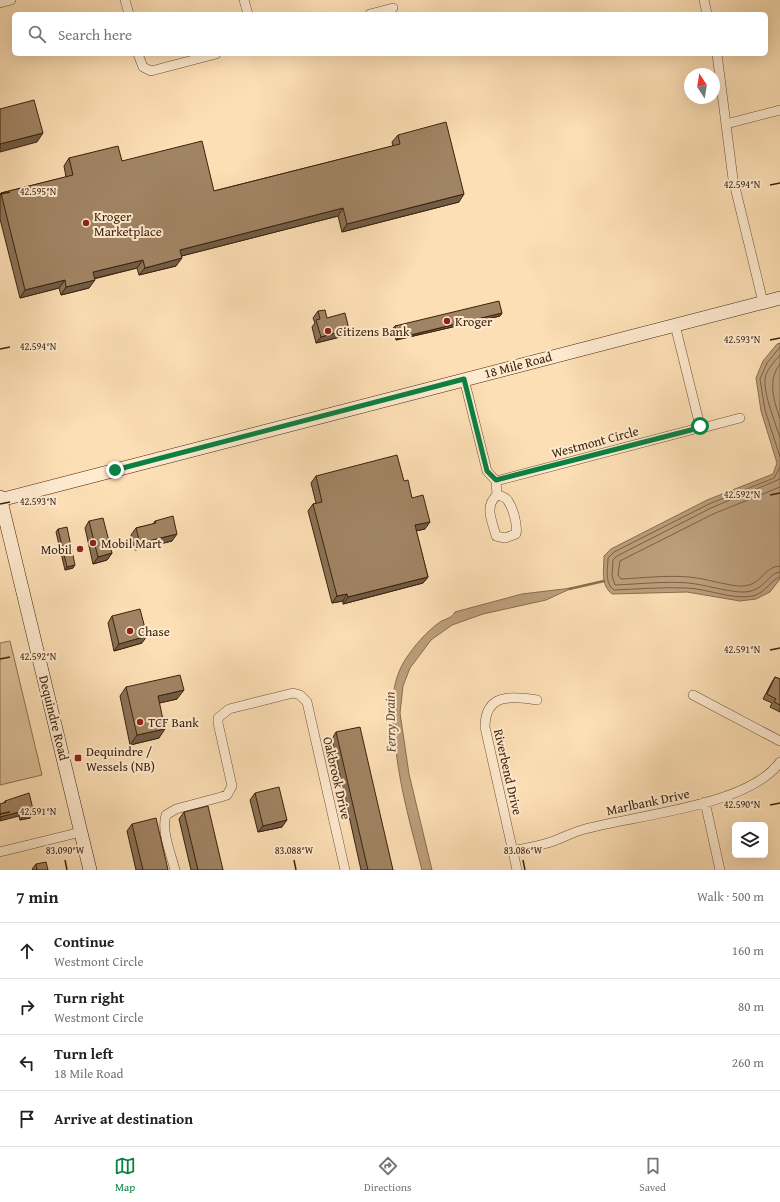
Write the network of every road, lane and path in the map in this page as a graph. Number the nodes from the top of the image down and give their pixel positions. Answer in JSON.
{"nodes":[{"id":1,"x":11,"y":0,"type":"edge"},
{"id":2,"x":125,"y":0,"type":"edge"},
{"id":3,"x":244,"y":0,"type":"edge"},
{"id":4,"x":704,"y":0,"type":"edge"},
{"id":5,"x":0,"y":3,"type":"edge"},
{"id":6,"x":393,"y":7,"type":"edge"},
{"id":7,"x":128,"y":12,"type":"edge"},
{"id":8,"x":247,"y":12,"type":"edge"},
{"id":9,"x":377,"y":12,"type":"edge"},
{"id":10,"x":707,"y":12,"type":"edge"},
{"id":11,"x":139,"y":56,"type":"edge"},
{"id":12,"x":208,"y":56,"type":"edge"},
{"id":13,"x":717,"y":56,"type":"edge"},
{"id":14,"x":780,"y":110,"type":"edge"},
{"id":15,"x":726,"y":124,"type":"junction"},
{"id":16,"x":780,"y":298,"type":"edge"},
{"id":17,"x":763,"y":302,"type":"junction"},
{"id":18,"x":674,"y":325,"type":"junction"},
{"id":19,"x":464,"y":379,"type":"junction"},
{"id":20,"x":740,"y":418,"type":"dead end"},
{"id":21,"x":700,"y":426,"type":"junction"},
{"id":22,"x":496,"y":480,"type":"junction"},
{"id":23,"x":497,"y":495,"type":"junction"},
{"id":24,"x":0,"y":499,"type":"edge"},
{"id":25,"x":693,"y":695,"type":"dead end"},
{"id":26,"x":537,"y":700,"type":"dead end"},
{"id":27,"x":780,"y":741,"type":"edge"},
{"id":28,"x":780,"y":762,"type":"edge"},
{"id":29,"x":705,"y":802,"type":"junction"},
{"id":30,"x":81,"y":832,"type":"junction"},
{"id":31,"x":512,"y":851,"type":"junction"},
{"id":32,"x":0,"y":852,"type":"edge"},
{"id":33,"x":90,"y":870,"type":"edge"},
{"id":34,"x":175,"y":870,"type":"edge"},
{"id":35,"x":345,"y":870,"type":"edge"},
{"id":36,"x":517,"y":870,"type":"edge"},
{"id":37,"x":720,"y":870,"type":"edge"}],
"edges":[{"from":1,"to":5,"type":"street"},
{"from":2,"to":7,"type":"street"},
{"from":3,"to":8,"type":"street"},
{"from":4,"to":10,"type":"street"},
{"from":6,"to":9,"type":"street"},
{"from":11,"to":12,"type":"street"},
{"from":13,"to":15,"type":"street"},
{"from":14,"to":15,"type":"street"},
{"from":15,"to":17,"type":"street"},
{"from":16,"to":17,"type":"main road","name":"18 Mile Road"},
{"from":17,"to":18,"type":"main road","name":"18 Mile Road"},
{"from":18,"to":19,"type":"main road","name":"18 Mile Road"},
{"from":18,"to":21,"type":"street"},
{"from":19,"to":22,"type":"street"},
{"from":19,"to":24,"type":"main road","name":"18 Mile Road"},
{"from":20,"to":21,"type":"street","name":"Westmont Circle"},
{"from":21,"to":22,"type":"street","name":"Westmont Circle"},
{"from":22,"to":23,"type":"street"},
{"from":23,"to":23,"type":"street"},
{"from":24,"to":30,"type":"main road","name":"Dequindre Road"},
{"from":25,"to":27,"type":"street"},
{"from":26,"to":31,"type":"street","name":"Riverbend Drive"},
{"from":28,"to":29,"type":"street","name":"Marlbank Drive"},
{"from":29,"to":31,"type":"street","name":"Marlbank Drive"},
{"from":29,"to":37,"type":"street"},
{"from":30,"to":32,"type":"street"},
{"from":30,"to":33,"type":"main road","name":"Dequindre Road"},
{"from":31,"to":36,"type":"street","name":"Riverbend Drive"},
{"from":34,"to":35,"type":"street","name":"Oakbrook Drive"}]}
